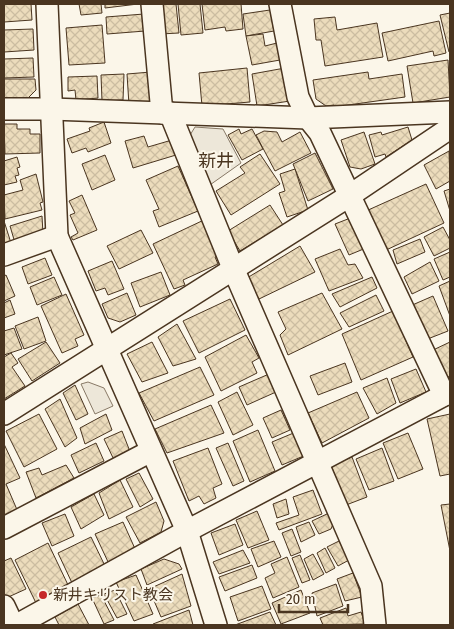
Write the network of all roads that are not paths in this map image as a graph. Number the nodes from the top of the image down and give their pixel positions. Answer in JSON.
{"nodes":[{"id":1,"x":47,"y":4,"type":"edge"},
{"id":2,"x":152,"y":4,"type":"edge"},
{"id":3,"x":280,"y":4,"type":"edge"},
{"id":4,"x":4,"y":109,"type":"edge"},
{"id":5,"x":51,"y":109,"type":"junction"},
{"id":6,"x":450,"y":112,"type":"edge"},
{"id":7,"x":166,"y":113,"type":"junction"},
{"id":8,"x":308,"y":118,"type":"junction"},
{"id":9,"x":450,"y":128,"type":"edge"},
{"id":10,"x":349,"y":196,"type":"junction"},
{"id":11,"x":57,"y":236,"type":"junction"},
{"id":12,"x":4,"y":256,"type":"edge"},
{"id":13,"x":233,"y":268,"type":"junction"},
{"id":14,"x":106,"y":350,"type":"junction"},
{"id":15,"x":447,"y":393,"type":"edge"},
{"id":16,"x":4,"y":414,"type":"edge"},
{"id":17,"x":151,"y":451,"type":"junction"},
{"id":18,"x":317,"y":461,"type":"junction"},
{"id":19,"x":4,"y":528,"type":"edge"},
{"id":20,"x":187,"y":531,"type":"junction"},
{"id":21,"x":4,"y":606,"type":"edge"},
{"id":22,"x":15,"y":625,"type":"edge"},
{"id":23,"x":216,"y":625,"type":"edge"},
{"id":24,"x":375,"y":625,"type":"edge"}],
"edges":[{"from":1,"to":5,"type":"street"},
{"from":2,"to":7,"type":"street"},
{"from":3,"to":8,"type":"street"},
{"from":4,"to":5,"type":"street"},
{"from":5,"to":7,"type":"street"},
{"from":5,"to":11,"type":"street"},
{"from":6,"to":8,"type":"street"},
{"from":7,"to":8,"type":"street"},
{"from":7,"to":13,"type":"street"},
{"from":8,"to":10,"type":"street"},
{"from":9,"to":10,"type":"street"},
{"from":10,"to":13,"type":"street"},
{"from":10,"to":15,"type":"street"},
{"from":11,"to":12,"type":"street"},
{"from":11,"to":14,"type":"street"},
{"from":13,"to":14,"type":"street"},
{"from":13,"to":18,"type":"street"},
{"from":14,"to":16,"type":"street"},
{"from":14,"to":17,"type":"street"},
{"from":15,"to":18,"type":"street"},
{"from":17,"to":19,"type":"street"},
{"from":17,"to":20,"type":"street"},
{"from":18,"to":20,"type":"street"},
{"from":18,"to":24,"type":"street"},
{"from":20,"to":22,"type":"street"},
{"from":20,"to":23,"type":"street"},
{"from":21,"to":22,"type":"street"}]}
